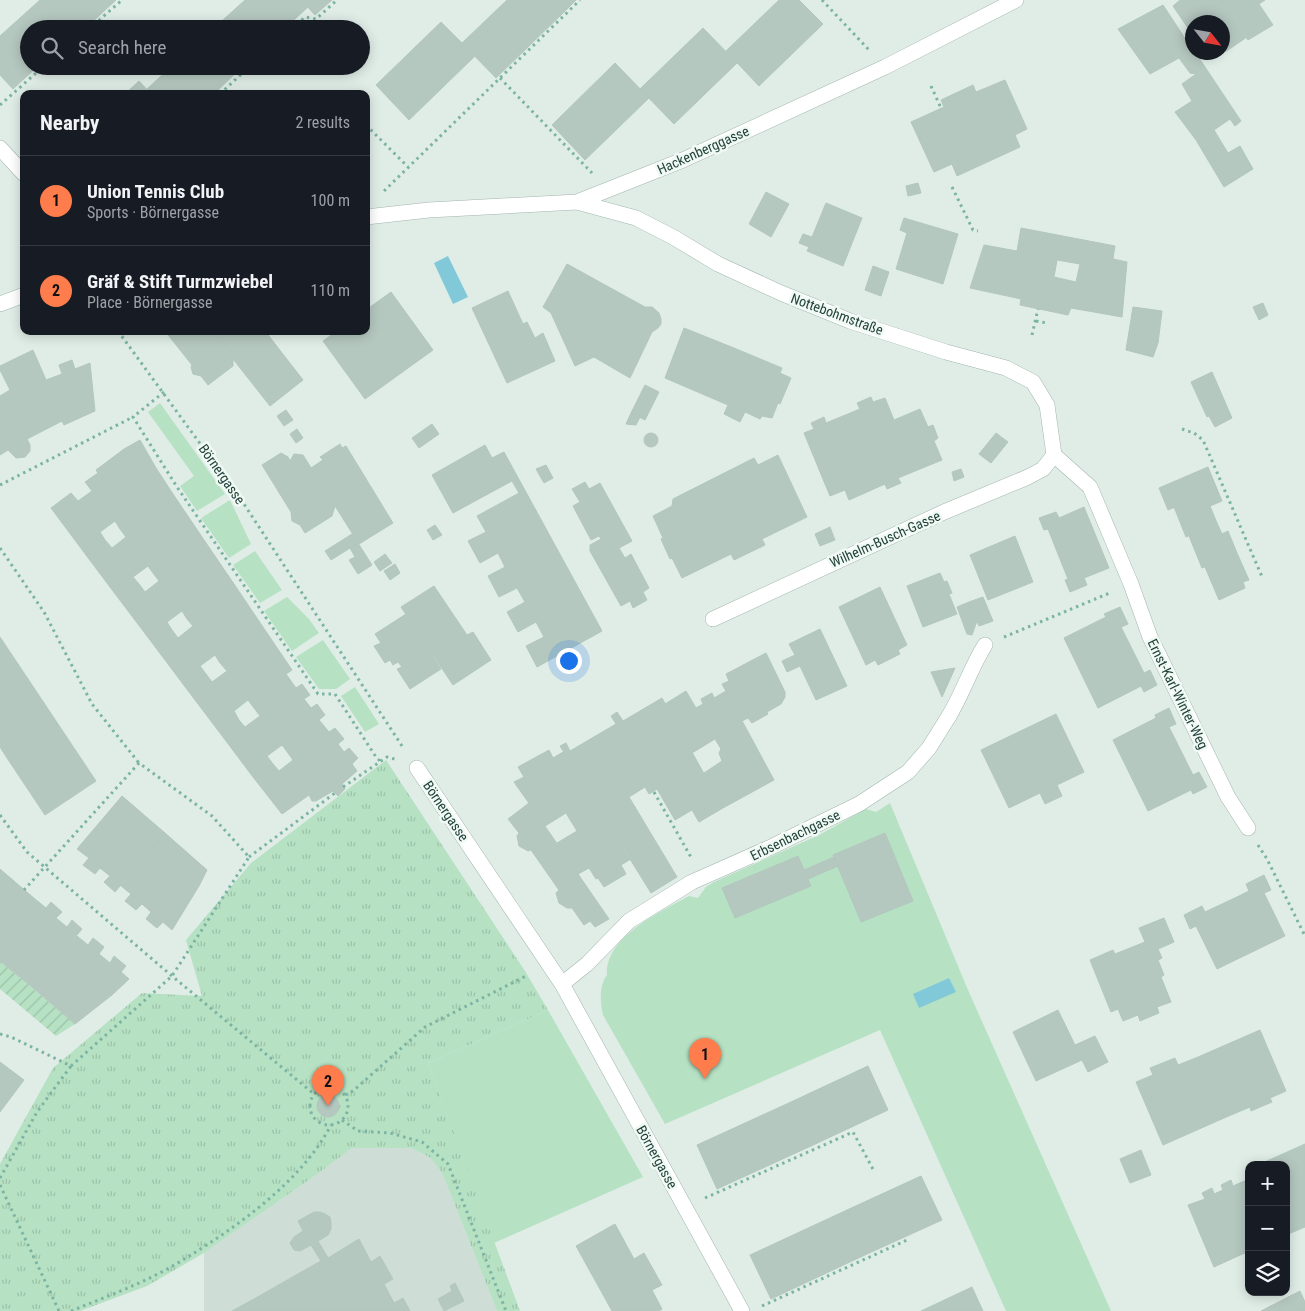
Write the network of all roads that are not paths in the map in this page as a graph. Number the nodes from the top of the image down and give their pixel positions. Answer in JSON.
{"nodes":[{"id":1,"x":1016,"y":0,"type":"edge"},
{"id":2,"x":0,"y":148,"type":"edge"},
{"id":3,"x":20,"y":170,"type":"edge"},
{"id":4,"x":576,"y":202,"type":"junction"},
{"id":5,"x":370,"y":217,"type":"edge"},
{"id":6,"x":20,"y":296,"type":"edge"},
{"id":7,"x":0,"y":304,"type":"edge"},
{"id":8,"x":1054,"y":455,"type":"junction"},
{"id":9,"x":713,"y":619,"type":"dead end"},
{"id":10,"x":985,"y":645,"type":"road end"},
{"id":11,"x":417,"y":768,"type":"road end"},
{"id":12,"x":1248,"y":828,"type":"road end"},
{"id":13,"x":562,"y":984,"type":"junction"},
{"id":14,"x":742,"y":1311,"type":"edge"}],
"edges":[{"from":1,"to":4,"type":"street","name":"Hackenberggasse"},
{"from":2,"to":3,"type":"street"},
{"from":4,"to":5,"type":"street","name":"Hackenberggasse"},
{"from":4,"to":8,"type":"street","name":"Nottebohmstraße"},
{"from":6,"to":7,"type":"street"},
{"from":8,"to":9,"type":"street","name":"Wilhelm-Busch-Gasse"},
{"from":8,"to":12,"type":"street","name":"Ernst-Karl-Winter-Weg"},
{"from":10,"to":13,"type":"street","name":"Erbsenbachgasse"},
{"from":11,"to":13,"type":"street","name":"Börnergasse"},
{"from":13,"to":14,"type":"street","name":"Börnergasse"}]}
